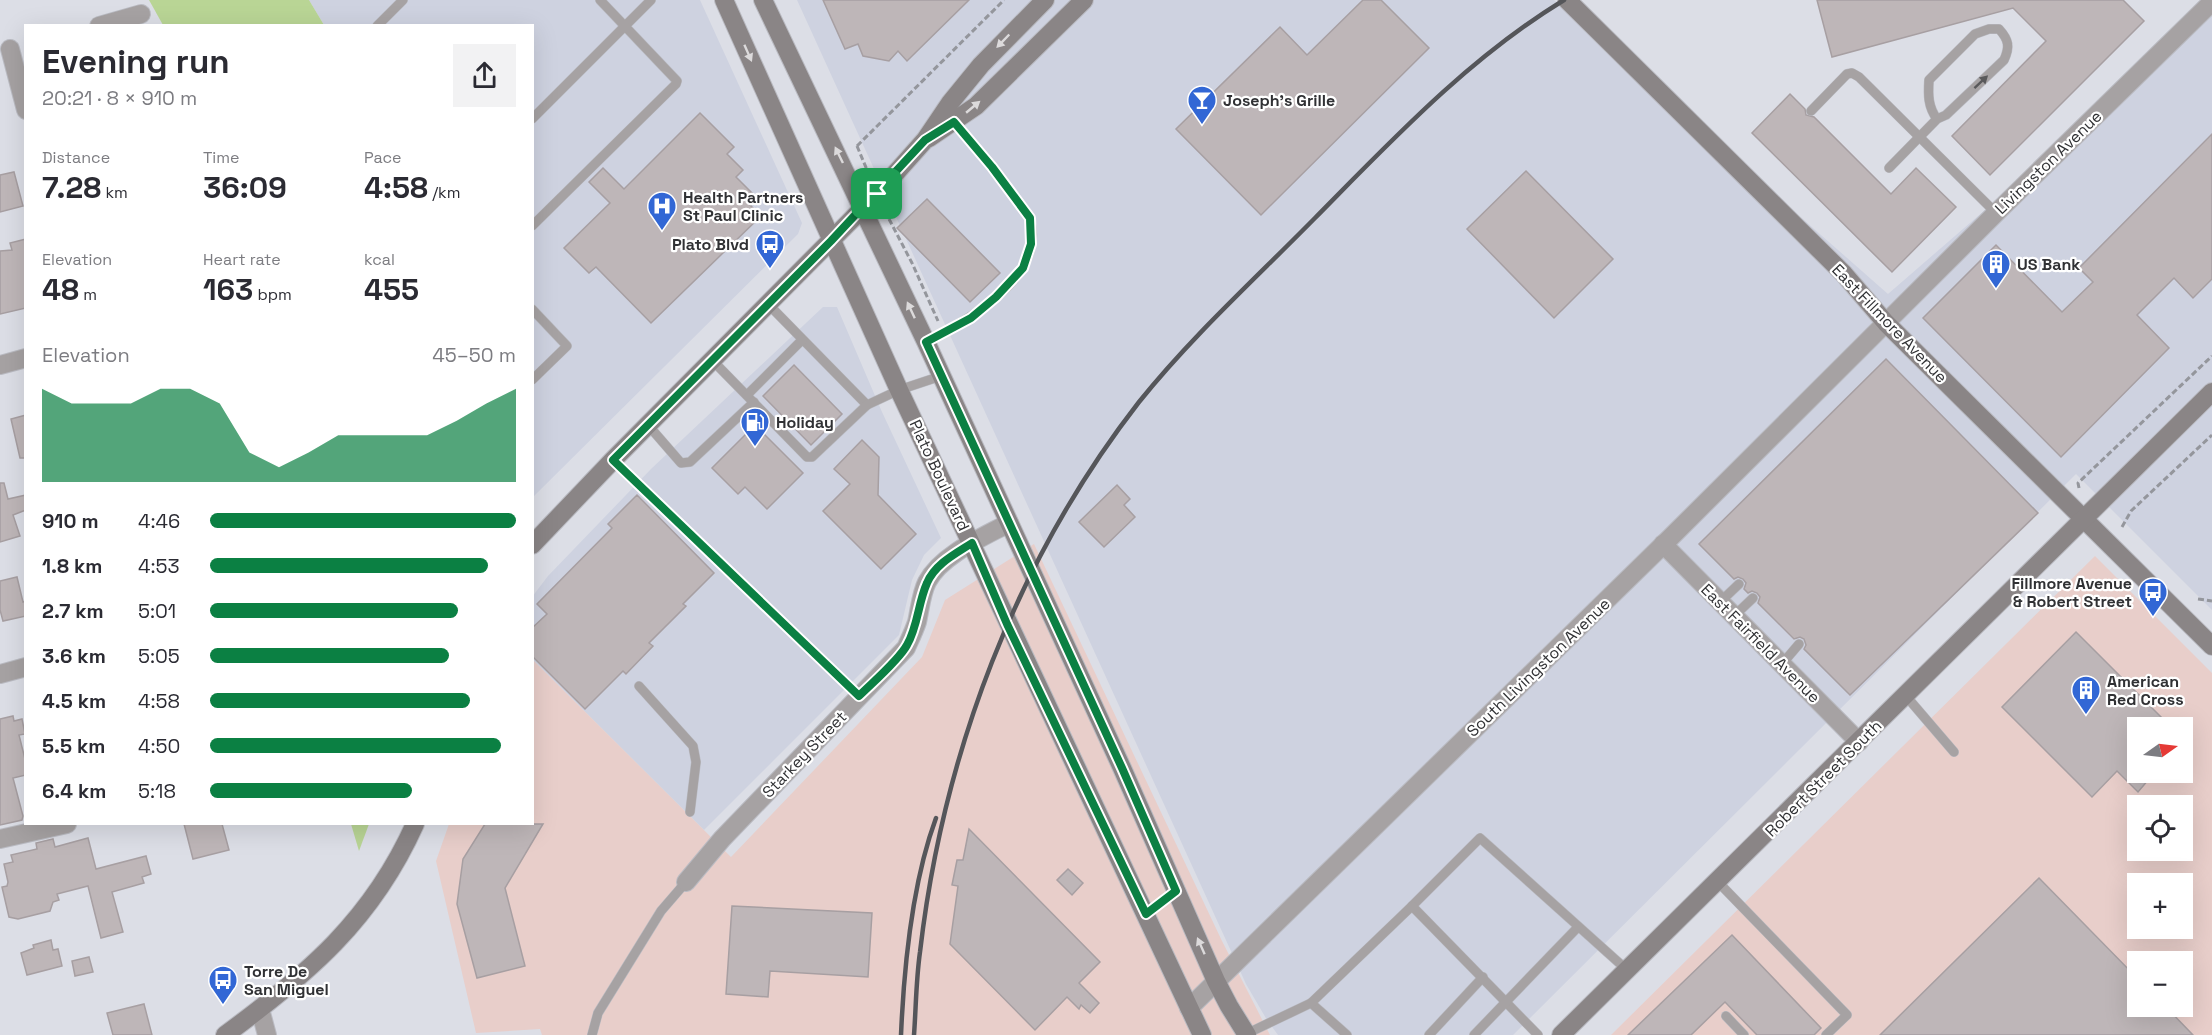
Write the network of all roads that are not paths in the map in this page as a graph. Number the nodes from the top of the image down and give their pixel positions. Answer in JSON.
{"nodes":[{"id":1,"x":403,"y":0,"type":"edge"},
{"id":2,"x":600,"y":0,"type":"edge"},
{"id":3,"x":651,"y":0,"type":"edge"},
{"id":4,"x":724,"y":0,"type":"edge"},
{"id":5,"x":764,"y":0,"type":"edge"},
{"id":6,"x":1045,"y":0,"type":"edge"},
{"id":7,"x":1084,"y":0,"type":"edge"},
{"id":8,"x":1567,"y":0,"type":"edge"},
{"id":9,"x":2212,"y":2,"type":"edge"},
{"id":10,"x":140,"y":13,"type":"edge"},
{"id":11,"x":105,"y":24,"type":"edge"},
{"id":12,"x":379,"y":24,"type":"edge"},
{"id":13,"x":625,"y":27,"type":"junction"},
{"id":14,"x":12,"y":49,"type":"edge"},
{"id":15,"x":24,"y":102,"type":"edge"},
{"id":16,"x":1811,"y":111,"type":"dead end"},
{"id":17,"x":534,"y":116,"type":"edge"},
{"id":18,"x":1937,"y":119,"type":"junction"},
{"id":19,"x":954,"y":122,"type":"junction"},
{"id":20,"x":1919,"y":137,"type":"junction"},
{"id":21,"x":925,"y":140,"type":"junction"},
{"id":22,"x":1889,"y":168,"type":"dead end"},
{"id":23,"x":863,"y":208,"type":"junction"},
{"id":24,"x":1996,"y":213,"type":"junction"},
{"id":25,"x":534,"y":224,"type":"edge"},
{"id":26,"x":831,"y":241,"type":"junction"},
{"id":27,"x":768,"y":304,"type":"junction"},
{"id":28,"x":534,"y":311,"type":"edge"},
{"id":29,"x":1886,"y":323,"type":"junction"},
{"id":30,"x":802,"y":340,"type":"junction"},
{"id":31,"x":926,"y":342,"type":"junction"},
{"id":32,"x":24,"y":359,"type":"edge"},
{"id":33,"x":712,"y":360,"type":"junction"},
{"id":34,"x":0,"y":365,"type":"edge"},
{"id":35,"x":941,"y":376,"type":"junction"},
{"id":36,"x":534,"y":378,"type":"edge"},
{"id":37,"x":899,"y":390,"type":"junction"},
{"id":38,"x":2212,"y":392,"type":"edge"},
{"id":39,"x":747,"y":395,"type":"junction"},
{"id":40,"x":754,"y":402,"type":"junction"},
{"id":41,"x":867,"y":405,"type":"junction"},
{"id":42,"x":648,"y":426,"type":"junction"},
{"id":43,"x":613,"y":460,"type":"junction"},
{"id":44,"x":2084,"y":520,"type":"junction"},
{"id":45,"x":1009,"y":523,"type":"junction"},
{"id":46,"x":534,"y":539,"type":"edge"},
{"id":47,"x":972,"y":543,"type":"junction"},
{"id":48,"x":1663,"y":544,"type":"junction"},
{"id":49,"x":1739,"y":584,"type":"dead end"},
{"id":50,"x":1753,"y":598,"type":"dead end"},
{"id":51,"x":1720,"y":602,"type":"junction"},
{"id":52,"x":1734,"y":616,"type":"junction"},
{"id":53,"x":1798,"y":644,"type":"dead end"},
{"id":54,"x":2212,"y":646,"type":"edge"},
{"id":55,"x":1782,"y":664,"type":"junction"},
{"id":56,"x":24,"y":668,"type":"edge"},
{"id":57,"x":0,"y":674,"type":"edge"},
{"id":58,"x":639,"y":686,"type":"dead end"},
{"id":59,"x":859,"y":696,"type":"junction"},
{"id":60,"x":1906,"y":696,"type":"junction"},
{"id":61,"x":1859,"y":742,"type":"junction"},
{"id":62,"x":1954,"y":752,"type":"dead end"},
{"id":63,"x":690,"y":812,"type":"dead end"},
{"id":64,"x":63,"y":825,"type":"edge"},
{"id":65,"x":414,"y":825,"type":"edge"},
{"id":66,"x":0,"y":839,"type":"edge"},
{"id":67,"x":686,"y":882,"type":"joint"},
{"id":68,"x":1718,"y":882,"type":"junction"},
{"id":69,"x":1176,"y":891,"type":"junction"},
{"id":70,"x":1412,"y":906,"type":"junction"},
{"id":71,"x":1146,"y":914,"type":"junction"},
{"id":72,"x":1578,"y":927,"type":"junction"},
{"id":73,"x":1627,"y":970,"type":"junction"},
{"id":74,"x":1483,"y":977,"type":"junction"},
{"id":75,"x":1216,"y":981,"type":"junction"},
{"id":76,"x":1311,"y":1002,"type":"junction"},
{"id":77,"x":1507,"y":1002,"type":"junction"},
{"id":78,"x":1190,"y":1008,"type":"junction"},
{"id":79,"x":260,"y":1009,"type":"junction"},
{"id":80,"x":1726,"y":1016,"type":"dead end"},
{"id":81,"x":1247,"y":1034,"type":"edge"},
{"id":82,"x":225,"y":1035,"type":"edge"},
{"id":83,"x":267,"y":1035,"type":"edge"},
{"id":84,"x":592,"y":1035,"type":"edge"},
{"id":85,"x":1202,"y":1035,"type":"edge"},
{"id":86,"x":1347,"y":1035,"type":"edge"},
{"id":87,"x":1429,"y":1035,"type":"edge"},
{"id":88,"x":1474,"y":1035,"type":"edge"},
{"id":89,"x":1538,"y":1035,"type":"edge"},
{"id":90,"x":1561,"y":1035,"type":"edge"},
{"id":91,"x":1744,"y":1035,"type":"edge"},
{"id":92,"x":1826,"y":1035,"type":"edge"}],
"edges":[{"from":1,"to":12,"type":"lane"},
{"from":2,"to":13,"type":"lane"},
{"from":3,"to":13,"type":"lane"},
{"from":4,"to":26,"type":"main road","name":"Plato Boulevard","one_way":true},
{"from":23,"to":5,"type":"main road","one_way":true},
{"from":6,"to":21,"type":"main road","one_way":true},
{"from":19,"to":7,"type":"main road","one_way":true},
{"from":8,"to":29,"type":"main road","name":"East Fillmore Avenue"},
{"from":9,"to":24,"type":"street","name":"Livingston Avenue"},
{"from":10,"to":11,"type":"street"},
{"from":13,"to":17,"type":"lane"},
{"from":13,"to":25,"type":"lane"},
{"from":14,"to":15,"type":"street"},
{"from":16,"to":20,"type":"lane"},
{"from":18,"to":18,"type":"lane","one_way":true},
{"from":18,"to":20,"type":"lane"},
{"from":19,"to":21,"type":"main road"},
{"from":19,"to":31,"type":"lane"},
{"from":20,"to":22,"type":"lane"},
{"from":20,"to":24,"type":"lane"},
{"from":21,"to":23,"type":"main road"},
{"from":23,"to":26,"type":"main road"},
{"from":31,"to":23,"type":"main road","one_way":true},
{"from":24,"to":29,"type":"street","name":"Livingston Avenue"},
{"from":26,"to":27,"type":"main road"},
{"from":26,"to":37,"type":"main road","name":"Plato Boulevard"},
{"from":27,"to":30,"type":"lane"},
{"from":27,"to":33,"type":"main road"},
{"from":28,"to":36,"type":"lane"},
{"from":29,"to":44,"type":"main road","name":"East Fillmore Avenue"},
{"from":29,"to":48,"type":"street","name":"South Livingston Avenue"},
{"from":30,"to":39,"type":"lane"},
{"from":30,"to":41,"type":"lane"},
{"from":31,"to":35,"type":"main road"},
{"from":32,"to":34,"type":"street"},
{"from":33,"to":39,"type":"lane"},
{"from":33,"to":42,"type":"main road"},
{"from":35,"to":37,"type":"lane"},
{"from":35,"to":45,"type":"main road"},
{"from":37,"to":41,"type":"lane"},
{"from":37,"to":47,"type":"main road","name":"Plato Boulevard"},
{"from":38,"to":44,"type":"main road","name":"Robert Street South"},
{"from":39,"to":40,"type":"lane"},
{"from":40,"to":41,"type":"lane"},
{"from":40,"to":42,"type":"lane"},
{"from":42,"to":43,"type":"main road"},
{"from":43,"to":46,"type":"main road"},
{"from":43,"to":59,"type":"lane"},
{"from":44,"to":54,"type":"main road","name":"East Fillmore Avenue"},
{"from":44,"to":60,"type":"main road","name":"Robert Street South"},
{"from":45,"to":47,"type":"street","name":"Starkey Street"},
{"from":45,"to":69,"type":"main road"},
{"from":47,"to":59,"type":"street","name":"Starkey Street"},
{"from":47,"to":71,"type":"main road","name":"Plato Boulevard"},
{"from":48,"to":51,"type":"street","name":"East Fairfield Avenue"},
{"from":48,"to":75,"type":"street","name":"South Livingston Avenue"},
{"from":49,"to":51,"type":"lane"},
{"from":50,"to":52,"type":"lane"},
{"from":51,"to":52,"type":"street","name":"East Fairfield Avenue"},
{"from":52,"to":55,"type":"street","name":"East Fairfield Avenue"},
{"from":53,"to":55,"type":"lane"},
{"from":55,"to":61,"type":"street","name":"East Fairfield Avenue"},
{"from":56,"to":57,"type":"street"},
{"from":58,"to":63,"type":"lane"},
{"from":59,"to":67,"type":"street","name":"Starkey Street"},
{"from":60,"to":61,"type":"main road","name":"Robert Street South"},
{"from":60,"to":62,"type":"lane"},
{"from":61,"to":68,"type":"main road","name":"Robert Street South"},
{"from":64,"to":66,"type":"street"},
{"from":65,"to":79,"type":"main road"},
{"from":67,"to":84,"type":"lane"},
{"from":68,"to":73,"type":"main road","name":"Robert Street South"},
{"from":68,"to":92,"type":"lane"},
{"from":69,"to":71,"type":"lane"},
{"from":75,"to":69,"type":"main road","one_way":true},
{"from":70,"to":72,"type":"lane"},
{"from":70,"to":74,"type":"lane"},
{"from":70,"to":76,"type":"lane"},
{"from":71,"to":78,"type":"main road","name":"Plato Boulevard"},
{"from":72,"to":73,"type":"lane"},
{"from":72,"to":77,"type":"lane"},
{"from":73,"to":90,"type":"main road","name":"Robert Street South"},
{"from":74,"to":77,"type":"lane"},
{"from":74,"to":87,"type":"lane"},
{"from":75,"to":78,"type":"street","name":"South Livingston Avenue"},
{"from":75,"to":81,"type":"main road"},
{"from":76,"to":81,"type":"lane"},
{"from":76,"to":86,"type":"lane"},
{"from":77,"to":88,"type":"lane"},
{"from":77,"to":89,"type":"lane"},
{"from":78,"to":85,"type":"main road","name":"Plato Boulevard"},
{"from":79,"to":82,"type":"main road"},
{"from":79,"to":83,"type":"street"},
{"from":80,"to":91,"type":"lane"}]}
